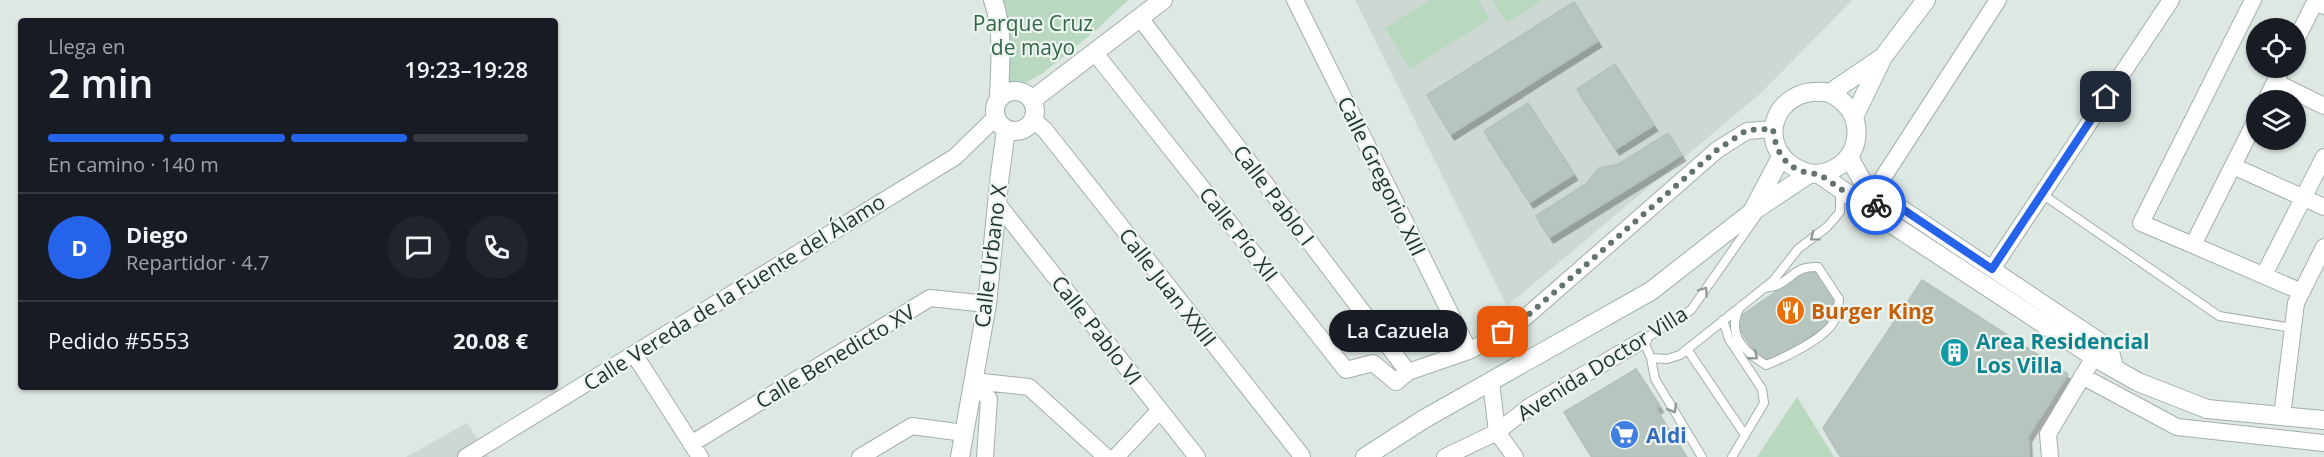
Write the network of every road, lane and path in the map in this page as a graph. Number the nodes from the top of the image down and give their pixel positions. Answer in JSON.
{"nodes":[{"id":1,"x":993,"y":0,"type":"edge"},
{"id":2,"x":1163,"y":0,"type":"edge"},
{"id":3,"x":1295,"y":0,"type":"edge"},
{"id":4,"x":1926,"y":0,"type":"edge"},
{"id":5,"x":1998,"y":0,"type":"edge"},
{"id":6,"x":2171,"y":0,"type":"edge"},
{"id":7,"x":2253,"y":0,"type":"edge"},
{"id":8,"x":2317,"y":3,"type":"edge"},
{"id":9,"x":1140,"y":18,"type":"junction"},
{"id":10,"x":2306,"y":22,"type":"edge"},
{"id":11,"x":1095,"y":52,"type":"junction"},
{"id":12,"x":1883,"y":57,"type":"junction"},
{"id":13,"x":2283,"y":78,"type":"edge"},
{"id":14,"x":1830,"y":93,"type":"junction"},
{"id":15,"x":999,"y":97,"type":"junction"},
{"id":16,"x":1032,"y":100,"type":"junction"},
{"id":17,"x":2324,"y":106,"type":"edge"},
{"id":18,"x":1854,"y":117,"type":"junction"},
{"id":19,"x":1033,"y":120,"type":"junction"},
{"id":20,"x":1001,"y":124,"type":"junction"},
{"id":21,"x":1773,"y":129,"type":"junction"},
{"id":22,"x":2246,"y":140,"type":"edge"},
{"id":23,"x":1781,"y":157,"type":"junction"},
{"id":24,"x":1849,"y":157,"type":"junction"},
{"id":25,"x":2324,"y":157,"type":"edge"},
{"id":26,"x":2233,"y":166,"type":"junction"},
{"id":27,"x":1814,"y":174,"type":"junction"},
{"id":28,"x":1840,"y":189,"type":"junction"},
{"id":29,"x":1875,"y":190,"type":"junction"},
{"id":30,"x":2042,"y":194,"type":"junction"},
{"id":31,"x":2303,"y":198,"type":"junction"},
{"id":32,"x":997,"y":203,"type":"junction"},
{"id":33,"x":1759,"y":207,"type":"junction"},
{"id":34,"x":2324,"y":207,"type":"edge"},
{"id":35,"x":1884,"y":219,"type":"junction"},
{"id":36,"x":2193,"y":245,"type":"junction"},
{"id":37,"x":2324,"y":247,"type":"edge"},
{"id":38,"x":1992,"y":269,"type":"junction"},
{"id":39,"x":2264,"y":275,"type":"junction"},
{"id":40,"x":1764,"y":288,"type":"junction"},
{"id":41,"x":2302,"y":292,"type":"junction"},
{"id":42,"x":987,"y":304,"type":"junction"},
{"id":43,"x":1740,"y":307,"type":"junction"},
{"id":44,"x":1724,"y":320,"type":"junction"},
{"id":45,"x":2293,"y":328,"type":"junction"},
{"id":46,"x":1643,"y":340,"type":"junction"},
{"id":47,"x":1687,"y":350,"type":"junction"},
{"id":48,"x":1469,"y":351,"type":"junction"},
{"id":49,"x":634,"y":354,"type":"junction"},
{"id":50,"x":2094,"y":357,"type":"junction"},
{"id":51,"x":1651,"y":358,"type":"junction"},
{"id":52,"x":2116,"y":370,"type":"junction"},
{"id":53,"x":2082,"y":376,"type":"junction"},
{"id":54,"x":1402,"y":377,"type":"junction"},
{"id":55,"x":973,"y":381,"type":"junction"},
{"id":56,"x":1491,"y":382,"type":"junction"},
{"id":57,"x":1160,"y":410,"type":"junction"},
{"id":58,"x":2282,"y":416,"type":"junction"},
{"id":59,"x":2324,"y":420,"type":"edge"},
{"id":60,"x":1497,"y":432,"type":"junction"},
{"id":61,"x":964,"y":433,"type":"junction"},
{"id":62,"x":1745,"y":435,"type":"junction"},
{"id":63,"x":2316,"y":447,"type":"edge"},
{"id":64,"x":695,"y":450,"type":"edge"},
{"id":65,"x":466,"y":457,"type":"edge"},
{"id":66,"x":860,"y":457,"type":"edge"},
{"id":67,"x":960,"y":457,"type":"edge"},
{"id":68,"x":986,"y":457,"type":"edge"},
{"id":69,"x":1106,"y":457,"type":"edge"},
{"id":70,"x":1116,"y":457,"type":"edge"},
{"id":71,"x":1197,"y":457,"type":"edge"},
{"id":72,"x":1302,"y":457,"type":"edge"},
{"id":73,"x":1365,"y":457,"type":"edge"},
{"id":74,"x":1445,"y":457,"type":"edge"},
{"id":75,"x":1515,"y":457,"type":"edge"},
{"id":76,"x":1702,"y":457,"type":"edge"},
{"id":77,"x":1732,"y":457,"type":"edge"},
{"id":78,"x":2050,"y":457,"type":"edge"}],
"edges":[{"from":1,"to":15,"type":"street"},
{"from":2,"to":9,"type":"street"},
{"from":3,"to":48,"type":"street","name":"Calle Gregorio XIII"},
{"from":4,"to":12,"type":"street"},
{"from":5,"to":29,"type":"street"},
{"from":6,"to":30,"type":"street"},
{"from":7,"to":36,"type":"street"},
{"from":8,"to":10,"type":"street"},
{"from":9,"to":11,"type":"street"},
{"from":9,"to":54,"type":"street","name":"Calle Pablo I"},
{"from":11,"to":16,"type":"street"},
{"from":11,"to":54,"type":"street","name":"Calle Pío XII"},
{"from":12,"to":14,"type":"street"},
{"from":12,"to":18,"type":"street"},
{"from":13,"to":17,"type":"street"},
{"from":14,"to":18,"type":"street"},
{"from":14,"to":21,"type":"street"},
{"from":15,"to":16,"type":"street"},
{"from":15,"to":20,"type":"street"},
{"from":16,"to":19,"type":"street"},
{"from":18,"to":24,"type":"street"},
{"from":19,"to":20,"type":"street"},
{"from":19,"to":72,"type":"street","name":"Calle Juan XXIII"},
{"from":20,"to":32,"type":"street","name":"Calle Urbano X"},
{"from":20,"to":49,"type":"street","name":"Calle Vereda de la Fuente del Álamo"},
{"from":21,"to":23,"type":"street"},
{"from":21,"to":48,"type":"street"},
{"from":22,"to":26,"type":"street"},
{"from":23,"to":27,"type":"street"},
{"from":23,"to":33,"type":"street"},
{"from":24,"to":27,"type":"street"},
{"from":24,"to":29,"type":"street"},
{"from":25,"to":31,"type":"street"},
{"from":26,"to":31,"type":"street"},
{"from":26,"to":36,"type":"street"},
{"from":27,"to":28,"type":"street"},
{"from":27,"to":33,"type":"street"},
{"from":28,"to":35,"type":"street"},
{"from":28,"to":40,"type":"lane","one_way":true},
{"from":29,"to":35,"type":"street"},
{"from":29,"to":38,"type":"street"},
{"from":30,"to":38,"type":"street"},
{"from":30,"to":45,"type":"lane"},
{"from":31,"to":34,"type":"street"},
{"from":31,"to":39,"type":"street"},
{"from":32,"to":42,"type":"street","name":"Calle Urbano X"},
{"from":32,"to":57,"type":"street","name":"Calle Pablo VI"},
{"from":46,"to":33,"type":"lane","name":"Avenida Doctor Villa","one_way":true},
{"from":33,"to":56,"type":"street"},
{"from":35,"to":50,"type":"street"},
{"from":36,"to":39,"type":"street"},
{"from":37,"to":41,"type":"street"},
{"from":38,"to":52,"type":"street"},
{"from":39,"to":41,"type":"street"},
{"from":40,"to":43,"type":"lane"},
{"from":43,"to":40,"type":"lane","one_way":true},
{"from":41,"to":45,"type":"street"},
{"from":42,"to":55,"type":"street","name":"Calle Urbano X"},
{"from":42,"to":64,"type":"street","name":"Calle Benedicto XV"},
{"from":43,"to":44,"type":"lane"},
{"from":44,"to":47,"type":"lane"},
{"from":44,"to":62,"type":"lane"},
{"from":45,"to":58,"type":"street"},
{"from":46,"to":51,"type":"lane"},
{"from":46,"to":60,"type":"street","name":"Avenida Doctor Villa"},
{"from":47,"to":51,"type":"lane"},
{"from":47,"to":62,"type":"lane"},
{"from":48,"to":54,"type":"street"},
{"from":49,"to":64,"type":"street"},
{"from":49,"to":65,"type":"street","name":"Calle Vereda de la Fuente del Álamo"},
{"from":50,"to":52,"type":"street"},
{"from":50,"to":53,"type":"street"},
{"from":51,"to":76,"type":"lane","one_way":true},
{"from":52,"to":58,"type":"street"},
{"from":53,"to":63,"type":"street"},
{"from":53,"to":78,"type":"street"},
{"from":55,"to":61,"type":"street","name":"Calle Urbano X"},
{"from":55,"to":68,"type":"street"},
{"from":55,"to":69,"type":"street"},
{"from":56,"to":60,"type":"street"},
{"from":56,"to":73,"type":"street"},
{"from":57,"to":70,"type":"street"},
{"from":57,"to":71,"type":"street","name":"Calle Pablo VI"},
{"from":58,"to":59,"type":"street"},
{"from":60,"to":74,"type":"street","name":"Avenida Doctor Villa"},
{"from":60,"to":75,"type":"street"},
{"from":61,"to":66,"type":"street"},
{"from":61,"to":67,"type":"street","name":"Calle Urbano X"},
{"from":62,"to":77,"type":"lane"}]}
